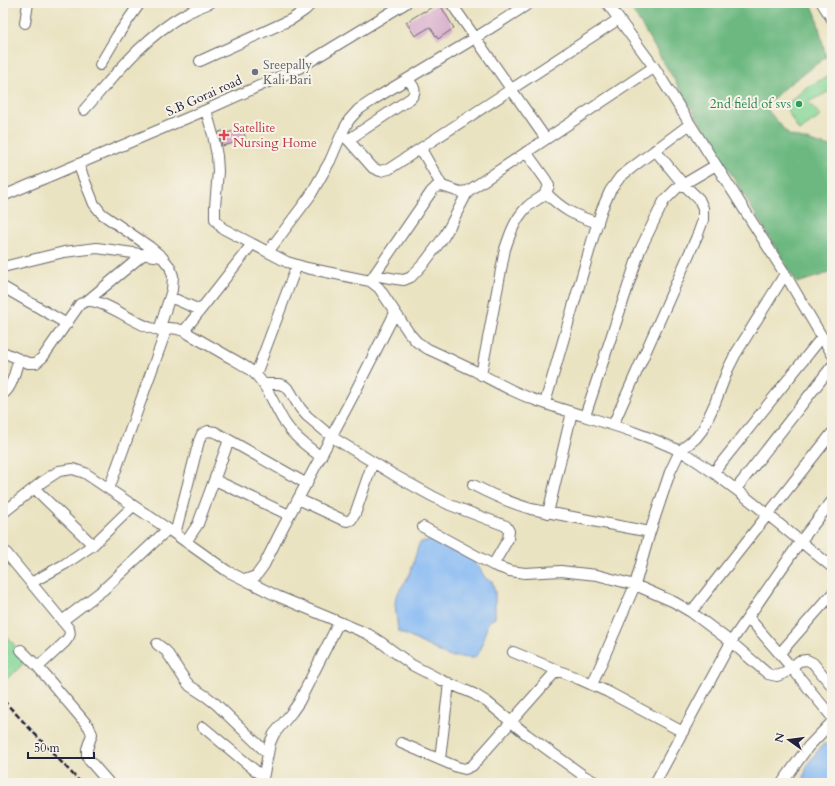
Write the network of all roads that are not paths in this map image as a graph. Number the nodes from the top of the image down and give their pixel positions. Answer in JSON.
{"nodes":[{"id":1,"x":28,"y":3,"type":"edge"},
{"id":2,"x":140,"y":3,"type":"edge"},
{"id":3,"x":312,"y":3,"type":"edge"},
{"id":4,"x":451,"y":3,"type":"edge"},
{"id":5,"x":530,"y":3,"type":"edge"},
{"id":6,"x":607,"y":3,"type":"edge"},
{"id":7,"x":822,"y":3,"type":"edge"},
{"id":8,"x":204,"y":4,"type":"edge"},
{"id":9,"x":401,"y":4,"type":"edge"},
{"id":10,"x":619,"y":19,"type":"junction"},
{"id":11,"x":832,"y":19,"type":"edge"},
{"id":12,"x":24,"y":23,"type":"dead end"},
{"id":13,"x":475,"y":38,"type":"junction"},
{"id":14,"x":200,"y":61,"type":"dead end"},
{"id":15,"x":100,"y":66,"type":"dead end"},
{"id":16,"x":654,"y":67,"type":"junction"},
{"id":17,"x":408,"y":79,"type":"junction"},
{"id":18,"x":511,"y":90,"type":"junction"},
{"id":19,"x":84,"y":110,"type":"dead end"},
{"id":20,"x":206,"y":110,"type":"junction"},
{"id":21,"x":690,"y":124,"type":"junction"},
{"id":22,"x":345,"y":136,"type":"junction"},
{"id":23,"x":546,"y":139,"type":"junction"},
{"id":24,"x":421,"y":148,"type":"junction"},
{"id":25,"x":655,"y":150,"type":"junction"},
{"id":26,"x":526,"y":152,"type":"junction"},
{"id":27,"x":78,"y":164,"type":"junction"},
{"id":28,"x":716,"y":165,"type":"junction"},
{"id":29,"x":683,"y":184,"type":"junction"},
{"id":30,"x":442,"y":186,"type":"junction"},
{"id":31,"x":468,"y":191,"type":"junction"},
{"id":32,"x":546,"y":193,"type":"junction"},
{"id":33,"x":3,"y":196,"type":"edge"},
{"id":34,"x":598,"y":223,"type":"junction"},
{"id":35,"x":252,"y":244,"type":"junction"},
{"id":36,"x":268,"y":252,"type":"junction"},
{"id":37,"x":144,"y":254,"type":"junction"},
{"id":38,"x":162,"y":257,"type":"junction"},
{"id":39,"x":297,"y":265,"type":"junction"},
{"id":40,"x":3,"y":267,"type":"edge"},
{"id":41,"x":785,"y":274,"type":"junction"},
{"id":42,"x":372,"y":278,"type":"junction"},
{"id":43,"x":3,"y":287,"type":"edge"},
{"id":44,"x":170,"y":297,"type":"junction"},
{"id":45,"x":87,"y":301,"type":"junction"},
{"id":46,"x":200,"y":310,"type":"junction"},
{"id":47,"x":395,"y":313,"type":"junction"},
{"id":48,"x":66,"y":324,"type":"junction"},
{"id":49,"x":163,"y":329,"type":"junction"},
{"id":50,"x":184,"y":331,"type":"junction"},
{"id":51,"x":822,"y":337,"type":"junction"},
{"id":52,"x":3,"y":352,"type":"edge"},
{"id":53,"x":832,"y":354,"type":"edge"},
{"id":54,"x":19,"y":359,"type":"junction"},
{"id":55,"x":832,"y":366,"type":"edge"},
{"id":56,"x":256,"y":374,"type":"junction"},
{"id":57,"x":481,"y":375,"type":"junction"},
{"id":58,"x":264,"y":384,"type":"junction"},
{"id":59,"x":3,"y":394,"type":"edge"},
{"id":60,"x":545,"y":403,"type":"junction"},
{"id":61,"x":572,"y":412,"type":"junction"},
{"id":62,"x":585,"y":416,"type":"junction"},
{"id":63,"x":614,"y":425,"type":"junction"},
{"id":64,"x":832,"y":433,"type":"edge"},
{"id":65,"x":332,"y":437,"type":"junction"},
{"id":66,"x":229,"y":440,"type":"junction"},
{"id":67,"x":680,"y":451,"type":"junction"},
{"id":68,"x":321,"y":457,"type":"junction"},
{"id":69,"x":373,"y":462,"type":"junction"},
{"id":70,"x":714,"y":472,"type":"junction"},
{"id":71,"x":214,"y":480,"type":"junction"},
{"id":72,"x":306,"y":484,"type":"junction"},
{"id":73,"x":473,"y":486,"type":"dead end"},
{"id":74,"x":34,"y":488,"type":"junction"},
{"id":75,"x":109,"y":489,"type":"junction"},
{"id":76,"x":736,"y":489,"type":"junction"},
{"id":77,"x":298,"y":499,"type":"junction"},
{"id":78,"x":832,"y":502,"type":"edge"},
{"id":79,"x":133,"y":506,"type":"junction"},
{"id":80,"x":3,"y":513,"type":"edge"},
{"id":81,"x":548,"y":513,"type":"junction"},
{"id":82,"x":768,"y":514,"type":"junction"},
{"id":83,"x":289,"y":515,"type":"junction"},
{"id":84,"x":423,"y":527,"type":"dead end"},
{"id":85,"x":172,"y":532,"type":"junction"},
{"id":86,"x":650,"y":532,"type":"junction"},
{"id":87,"x":186,"y":542,"type":"junction"},
{"id":88,"x":800,"y":542,"type":"junction"},
{"id":89,"x":93,"y":545,"type":"junction"},
{"id":90,"x":3,"y":549,"type":"edge"},
{"id":91,"x":493,"y":565,"type":"junction"},
{"id":92,"x":832,"y":567,"type":"edge"},
{"id":93,"x":245,"y":580,"type":"junction"},
{"id":94,"x":31,"y":583,"type":"junction"},
{"id":95,"x":635,"y":585,"type":"junction"},
{"id":96,"x":832,"y":594,"type":"edge"},
{"id":97,"x":691,"y":612,"type":"junction"},
{"id":98,"x":748,"y":617,"type":"junction"},
{"id":99,"x":62,"y":621,"type":"junction"},
{"id":100,"x":339,"y":622,"type":"junction"},
{"id":101,"x":731,"y":642,"type":"junction"},
{"id":102,"x":157,"y":644,"type":"dead end"},
{"id":103,"x":21,"y":650,"type":"dead end"},
{"id":104,"x":513,"y":652,"type":"dead end"},
{"id":105,"x":780,"y":653,"type":"junction"},
{"id":106,"x":38,"y":667,"type":"junction"},
{"id":107,"x":791,"y":667,"type":"junction"},
{"id":108,"x":557,"y":670,"type":"junction"},
{"id":109,"x":828,"y":672,"type":"edge"},
{"id":110,"x":449,"y":683,"type":"junction"},
{"id":111,"x":592,"y":685,"type":"junction"},
{"id":112,"x":832,"y":686,"type":"edge"},
{"id":113,"x":832,"y":717,"type":"edge"},
{"id":114,"x":511,"y":722,"type":"junction"},
{"id":115,"x":832,"y":722,"type":"edge"},
{"id":116,"x":203,"y":727,"type":"dead end"},
{"id":117,"x":682,"y":732,"type":"junction"},
{"id":118,"x":401,"y":744,"type":"dead end"},
{"id":119,"x":268,"y":754,"type":"junction"},
{"id":120,"x":440,"y":759,"type":"junction"},
{"id":121,"x":263,"y":780,"type":"edge"},
{"id":122,"x":110,"y":783,"type":"edge"},
{"id":123,"x":597,"y":783,"type":"edge"},
{"id":124,"x":655,"y":783,"type":"edge"},
{"id":125,"x":782,"y":783,"type":"edge"}],
"edges":[{"from":1,"to":12,"type":"street"},
{"from":2,"to":15,"type":"street"},
{"from":3,"to":14,"type":"street"},
{"from":4,"to":13,"type":"street"},
{"from":5,"to":13,"type":"street"},
{"from":6,"to":10,"type":"street"},
{"from":7,"to":11,"type":"street"},
{"from":8,"to":19,"type":"street"},
{"from":9,"to":20,"type":"street","name":"S.B Gorai road"},
{"from":10,"to":16,"type":"street"},
{"from":10,"to":18,"type":"street"},
{"from":13,"to":17,"type":"street"},
{"from":13,"to":18,"type":"street"},
{"from":16,"to":21,"type":"street"},
{"from":16,"to":23,"type":"street"},
{"from":17,"to":22,"type":"street"},
{"from":17,"to":22,"type":"street"},
{"from":18,"to":23,"type":"street"},
{"from":18,"to":24,"type":"street"},
{"from":20,"to":27,"type":"street","name":"S.B Gorai road"},
{"from":20,"to":35,"type":"street"},
{"from":21,"to":25,"type":"street"},
{"from":21,"to":28,"type":"street"},
{"from":22,"to":24,"type":"street"},
{"from":22,"to":36,"type":"street"},
{"from":23,"to":26,"type":"street"},
{"from":24,"to":30,"type":"street"},
{"from":25,"to":29,"type":"street"},
{"from":25,"to":34,"type":"street"},
{"from":26,"to":31,"type":"street"},
{"from":26,"to":32,"type":"street"},
{"from":27,"to":33,"type":"street","name":"S.B Gorai road"},
{"from":27,"to":38,"type":"street"},
{"from":28,"to":29,"type":"street"},
{"from":28,"to":41,"type":"street"},
{"from":29,"to":62,"type":"street"},
{"from":29,"to":63,"type":"street"},
{"from":30,"to":31,"type":"street"},
{"from":30,"to":42,"type":"street"},
{"from":31,"to":42,"type":"street"},
{"from":32,"to":34,"type":"street"},
{"from":32,"to":57,"type":"street"},
{"from":34,"to":60,"type":"street"},
{"from":35,"to":36,"type":"street"},
{"from":35,"to":46,"type":"street"},
{"from":36,"to":39,"type":"street"},
{"from":37,"to":38,"type":"street"},
{"from":37,"to":40,"type":"street"},
{"from":37,"to":45,"type":"street"},
{"from":38,"to":44,"type":"street"},
{"from":39,"to":42,"type":"street"},
{"from":39,"to":56,"type":"street"},
{"from":41,"to":51,"type":"street"},
{"from":41,"to":67,"type":"street"},
{"from":42,"to":47,"type":"street"},
{"from":43,"to":48,"type":"street"},
{"from":44,"to":46,"type":"street"},
{"from":44,"to":49,"type":"street"},
{"from":45,"to":48,"type":"street"},
{"from":45,"to":49,"type":"street"},
{"from":46,"to":50,"type":"street"},
{"from":47,"to":57,"type":"street"},
{"from":47,"to":65,"type":"street"},
{"from":48,"to":54,"type":"street"},
{"from":49,"to":50,"type":"street"},
{"from":49,"to":75,"type":"street"},
{"from":50,"to":56,"type":"street"},
{"from":51,"to":53,"type":"street"},
{"from":51,"to":70,"type":"street"},
{"from":52,"to":54,"type":"street"},
{"from":54,"to":59,"type":"street"},
{"from":55,"to":76,"type":"street"},
{"from":56,"to":58,"type":"street"},
{"from":57,"to":60,"type":"street"},
{"from":58,"to":65,"type":"street"},
{"from":58,"to":68,"type":"street"},
{"from":60,"to":61,"type":"street"},
{"from":61,"to":62,"type":"street"},
{"from":61,"to":81,"type":"street"},
{"from":62,"to":63,"type":"street"},
{"from":63,"to":67,"type":"street"},
{"from":64,"to":82,"type":"street"},
{"from":65,"to":68,"type":"street"},
{"from":65,"to":69,"type":"street"},
{"from":66,"to":71,"type":"street"},
{"from":66,"to":72,"type":"street"},
{"from":66,"to":85,"type":"street"},
{"from":67,"to":70,"type":"street"},
{"from":67,"to":86,"type":"street"},
{"from":68,"to":72,"type":"street"},
{"from":69,"to":77,"type":"street"},
{"from":69,"to":91,"type":"street"},
{"from":70,"to":76,"type":"street"},
{"from":71,"to":83,"type":"street"},
{"from":71,"to":87,"type":"street"},
{"from":72,"to":77,"type":"street"},
{"from":73,"to":81,"type":"street"},
{"from":74,"to":75,"type":"street"},
{"from":74,"to":80,"type":"street"},
{"from":74,"to":89,"type":"street"},
{"from":75,"to":79,"type":"street"},
{"from":76,"to":82,"type":"street"},
{"from":77,"to":83,"type":"street"},
{"from":78,"to":88,"type":"street"},
{"from":79,"to":85,"type":"street"},
{"from":79,"to":89,"type":"street"},
{"from":81,"to":86,"type":"street"},
{"from":82,"to":88,"type":"street"},
{"from":82,"to":97,"type":"street"},
{"from":83,"to":93,"type":"street"},
{"from":84,"to":91,"type":"street"},
{"from":85,"to":87,"type":"street"},
{"from":85,"to":99,"type":"street"},
{"from":86,"to":95,"type":"street"},
{"from":87,"to":93,"type":"street"},
{"from":88,"to":92,"type":"street"},
{"from":88,"to":98,"type":"street"},
{"from":89,"to":94,"type":"street"},
{"from":90,"to":94,"type":"street"},
{"from":91,"to":95,"type":"street"},
{"from":93,"to":100,"type":"street"},
{"from":94,"to":99,"type":"street"},
{"from":95,"to":97,"type":"street"},
{"from":95,"to":111,"type":"street"},
{"from":96,"to":105,"type":"street"},
{"from":97,"to":101,"type":"street"},
{"from":98,"to":101,"type":"street"},
{"from":98,"to":105,"type":"street"},
{"from":99,"to":106,"type":"street"},
{"from":100,"to":110,"type":"street"},
{"from":100,"to":119,"type":"street"},
{"from":101,"to":107,"type":"street"},
{"from":101,"to":117,"type":"street"},
{"from":102,"to":119,"type":"street"},
{"from":103,"to":106,"type":"street"},
{"from":104,"to":108,"type":"street"},
{"from":105,"to":107,"type":"street"},
{"from":106,"to":122,"type":"street"},
{"from":107,"to":109,"type":"street"},
{"from":107,"to":113,"type":"street"},
{"from":108,"to":111,"type":"street"},
{"from":108,"to":114,"type":"street"},
{"from":109,"to":112,"type":"street"},
{"from":110,"to":114,"type":"street"},
{"from":110,"to":120,"type":"street"},
{"from":111,"to":117,"type":"street"},
{"from":114,"to":120,"type":"street"},
{"from":114,"to":123,"type":"street"},
{"from":115,"to":125,"type":"street"},
{"from":116,"to":121,"type":"street"},
{"from":117,"to":124,"type":"street"},
{"from":118,"to":120,"type":"street"},
{"from":119,"to":121,"type":"street"}]}
